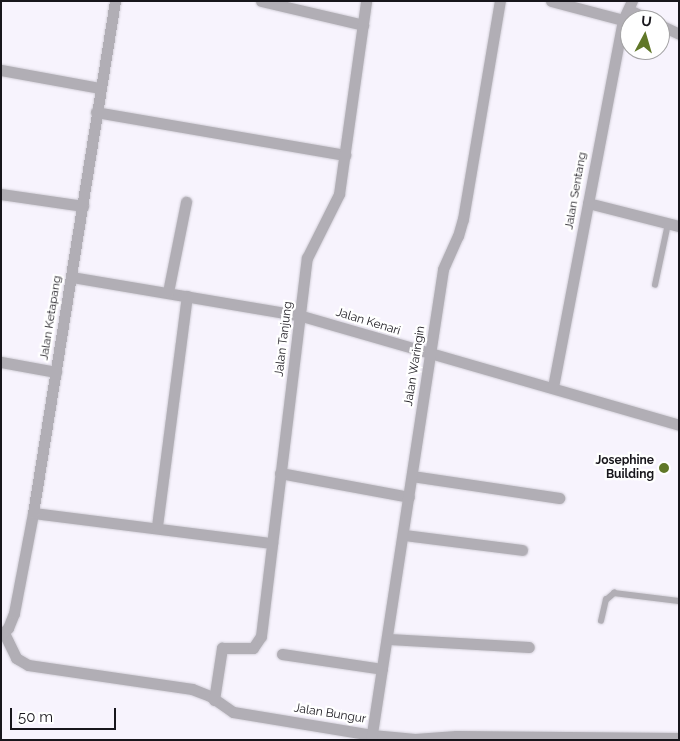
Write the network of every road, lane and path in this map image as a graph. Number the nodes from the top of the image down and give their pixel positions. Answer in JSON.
{"nodes":[{"id":1,"x":115,"y":1,"type":"edge"},
{"id":2,"x":261,"y":1,"type":"edge"},
{"id":3,"x":366,"y":1,"type":"edge"},
{"id":4,"x":500,"y":1,"type":"edge"},
{"id":5,"x":551,"y":1,"type":"edge"},
{"id":6,"x":620,"y":10,"type":"edge"},
{"id":7,"x":363,"y":26,"type":"junction"},
{"id":8,"x":620,"y":49,"type":"edge"},
{"id":9,"x":1,"y":70,"type":"edge"},
{"id":10,"x":100,"y":88,"type":"junction"},
{"id":11,"x":96,"y":112,"type":"junction"},
{"id":12,"x":345,"y":155,"type":"junction"},
{"id":13,"x":1,"y":194,"type":"edge"},
{"id":14,"x":186,"y":202,"type":"dead end"},
{"id":15,"x":588,"y":203,"type":"junction"},
{"id":16,"x":83,"y":206,"type":"junction"},
{"id":17,"x":674,"y":225,"type":"edge"},
{"id":18,"x":72,"y":277,"type":"junction"},
{"id":19,"x":655,"y":285,"type":"dead end"},
{"id":20,"x":168,"y":292,"type":"junction"},
{"id":21,"x":187,"y":296,"type":"junction"},
{"id":22,"x":302,"y":316,"type":"junction"},
{"id":23,"x":430,"y":355,"type":"junction"},
{"id":24,"x":1,"y":362,"type":"edge"},
{"id":25,"x":56,"y":372,"type":"junction"},
{"id":26,"x":553,"y":387,"type":"junction"},
{"id":27,"x":679,"y":426,"type":"edge"},
{"id":28,"x":280,"y":473,"type":"junction"},
{"id":29,"x":412,"y":476,"type":"junction"},
{"id":30,"x":409,"y":497,"type":"junction"},
{"id":31,"x":559,"y":498,"type":"dead end"},
{"id":32,"x":33,"y":513,"type":"junction"},
{"id":33,"x":157,"y":526,"type":"junction"},
{"id":34,"x":404,"y":535,"type":"junction"},
{"id":35,"x":272,"y":543,"type":"junction"},
{"id":36,"x":522,"y":550,"type":"dead end"},
{"id":37,"x":679,"y":601,"type":"edge"},
{"id":38,"x":601,"y":621,"type":"dead end"},
{"id":39,"x":2,"y":634,"type":"edge"},
{"id":40,"x":388,"y":639,"type":"junction"},
{"id":41,"x":529,"y":647,"type":"dead end"},
{"id":42,"x":282,"y":654,"type":"dead end"},
{"id":43,"x":382,"y":669,"type":"junction"},
{"id":44,"x":214,"y":700,"type":"junction"},
{"id":45,"x":372,"y":737,"type":"edge"},
{"id":46,"x":679,"y":738,"type":"edge"}],
"edges":[{"from":1,"to":10,"type":"street","name":"Jalan Ketapang"},
{"from":2,"to":7,"type":"street"},
{"from":3,"to":7,"type":"street","name":"Jalan Tanjung"},
{"from":4,"to":23,"type":"street","name":"Jalan Waringin"},
{"from":5,"to":6,"type":"street"},
{"from":7,"to":12,"type":"street","name":"Jalan Tanjung"},
{"from":8,"to":15,"type":"street","name":"Jalan Sentang"},
{"from":9,"to":10,"type":"street"},
{"from":10,"to":11,"type":"street","name":"Jalan Ketapang"},
{"from":11,"to":12,"type":"street"},
{"from":11,"to":16,"type":"street","name":"Jalan Ketapang"},
{"from":12,"to":22,"type":"street","name":"Jalan Tanjung"},
{"from":13,"to":16,"type":"street"},
{"from":14,"to":20,"type":"street"},
{"from":15,"to":17,"type":"street"},
{"from":15,"to":26,"type":"street","name":"Jalan Sentang"},
{"from":16,"to":18,"type":"street","name":"Jalan Ketapang"},
{"from":17,"to":19,"type":"lane"},
{"from":18,"to":20,"type":"street","name":"Jalan Kenari"},
{"from":18,"to":25,"type":"street","name":"Jalan Ketapang"},
{"from":20,"to":21,"type":"street","name":"Jalan Kenari"},
{"from":21,"to":22,"type":"street","name":"Jalan Kenari"},
{"from":21,"to":33,"type":"street"},
{"from":22,"to":23,"type":"street","name":"Jalan Kenari"},
{"from":22,"to":28,"type":"street","name":"Jalan Tanjung"},
{"from":23,"to":26,"type":"street","name":"Jalan Kenari"},
{"from":23,"to":29,"type":"street","name":"Jalan Waringin"},
{"from":24,"to":25,"type":"street"},
{"from":25,"to":32,"type":"street","name":"Jalan Ketapang"},
{"from":26,"to":27,"type":"street","name":"Jalan Kenari"},
{"from":28,"to":30,"type":"street"},
{"from":28,"to":35,"type":"street","name":"Jalan Tanjung"},
{"from":29,"to":30,"type":"street","name":"Jalan Waringin"},
{"from":29,"to":31,"type":"street"},
{"from":30,"to":34,"type":"street","name":"Jalan Waringin"},
{"from":32,"to":33,"type":"street"},
{"from":32,"to":39,"type":"street","name":"Jalan Ketapang"},
{"from":33,"to":35,"type":"street"},
{"from":34,"to":36,"type":"street"},
{"from":34,"to":40,"type":"street","name":"Jalan Waringin"},
{"from":35,"to":44,"type":"street","name":"Jalan Tanjung"},
{"from":37,"to":38,"type":"lane"},
{"from":39,"to":44,"type":"street","name":"Jalan Bungur"},
{"from":40,"to":41,"type":"street"},
{"from":40,"to":43,"type":"street","name":"Jalan Waringin"},
{"from":42,"to":43,"type":"street"},
{"from":43,"to":45,"type":"street","name":"Jalan Waringin"},
{"from":44,"to":45,"type":"street","name":"Jalan Bungur"},
{"from":45,"to":46,"type":"street","name":"Jalan Bungur"}]}
